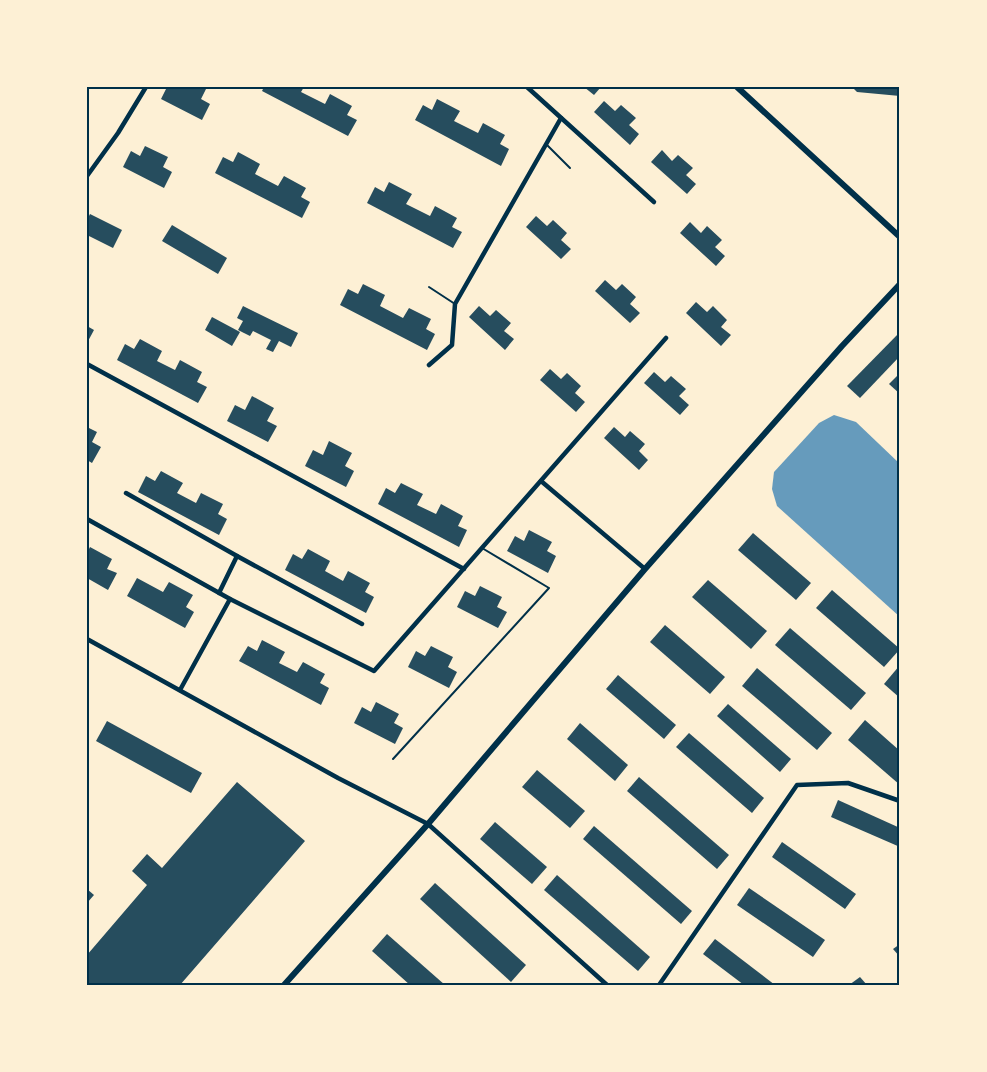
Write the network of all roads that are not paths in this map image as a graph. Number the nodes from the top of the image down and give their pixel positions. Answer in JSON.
{"nodes":[{"id":1,"x":146,"y":87,"type":"edge"},
{"id":2,"x":527,"y":87,"type":"edge"},
{"id":3,"x":737,"y":87,"type":"edge"},
{"id":4,"x":561,"y":118,"type":"junction"},
{"id":5,"x":546,"y":144,"type":"junction"},
{"id":6,"x":570,"y":168,"type":"dead end"},
{"id":7,"x":87,"y":176,"type":"edge"},
{"id":8,"x":654,"y":202,"type":"dead end"},
{"id":9,"x":900,"y":237,"type":"edge"},
{"id":10,"x":900,"y":284,"type":"edge"},
{"id":11,"x":429,"y":288,"type":"dead end"},
{"id":12,"x":455,"y":304,"type":"junction"},
{"id":13,"x":666,"y":338,"type":"dead end"},
{"id":14,"x":87,"y":364,"type":"edge"},
{"id":15,"x":429,"y":365,"type":"dead end"},
{"id":16,"x":541,"y":481,"type":"junction"},
{"id":17,"x":126,"y":493,"type":"dead end"},
{"id":18,"x":87,"y":519,"type":"edge"},
{"id":19,"x":482,"y":548,"type":"junction"},
{"id":20,"x":237,"y":556,"type":"junction"},
{"id":21,"x":464,"y":569,"type":"junction"},
{"id":22,"x":645,"y":569,"type":"junction"},
{"id":23,"x":219,"y":593,"type":"junction"},
{"id":24,"x":230,"y":599,"type":"junction"},
{"id":25,"x":362,"y":624,"type":"dead end"},
{"id":26,"x":87,"y":639,"type":"edge"},
{"id":27,"x":180,"y":690,"type":"junction"},
{"id":28,"x":393,"y":759,"type":"dead end"},
{"id":29,"x":900,"y":801,"type":"edge"},
{"id":30,"x":428,"y":824,"type":"junction"},
{"id":31,"x":284,"y":985,"type":"edge"},
{"id":32,"x":607,"y":985,"type":"edge"},
{"id":33,"x":659,"y":985,"type":"edge"}],
"edges":[{"from":1,"to":7,"type":"street"},
{"from":2,"to":4,"type":"street"},
{"from":3,"to":9,"type":"street"},
{"from":4,"to":5,"type":"street"},
{"from":4,"to":8,"type":"street"},
{"from":5,"to":6,"type":"lane"},
{"from":5,"to":12,"type":"street"},
{"from":10,"to":22,"type":"street"},
{"from":11,"to":12,"type":"lane"},
{"from":12,"to":15,"type":"street"},
{"from":13,"to":16,"type":"street"},
{"from":14,"to":21,"type":"street"},
{"from":16,"to":19,"type":"street"},
{"from":16,"to":22,"type":"street"},
{"from":17,"to":20,"type":"street"},
{"from":18,"to":23,"type":"street"},
{"from":19,"to":21,"type":"street"},
{"from":19,"to":28,"type":"lane"},
{"from":20,"to":23,"type":"street"},
{"from":20,"to":25,"type":"street"},
{"from":21,"to":24,"type":"street"},
{"from":22,"to":30,"type":"street"},
{"from":23,"to":24,"type":"street"},
{"from":24,"to":27,"type":"street"},
{"from":26,"to":27,"type":"street"},
{"from":27,"to":30,"type":"street"},
{"from":29,"to":33,"type":"street"},
{"from":30,"to":31,"type":"street"},
{"from":30,"to":32,"type":"street"}]}
